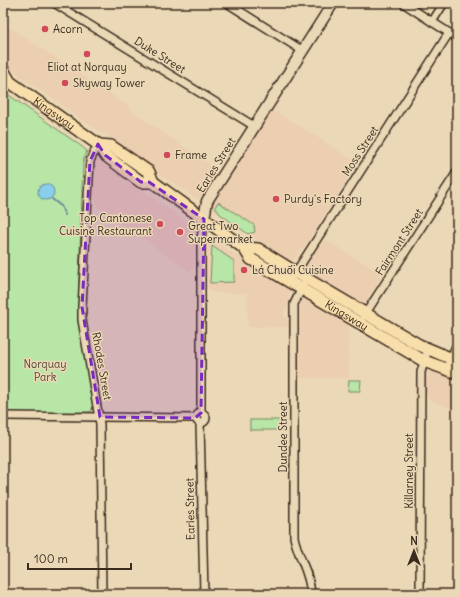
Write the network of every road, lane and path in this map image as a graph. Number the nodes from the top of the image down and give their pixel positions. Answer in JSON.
{"nodes":[{"id":1,"x":54,"y":3,"type":"edge"},
{"id":2,"x":227,"y":3,"type":"edge"},
{"id":3,"x":333,"y":3,"type":"edge"},
{"id":4,"x":403,"y":3,"type":"edge"},
{"id":5,"x":444,"y":3,"type":"edge"},
{"id":6,"x":432,"y":22,"type":"junction"},
{"id":7,"x":449,"y":33,"type":"junction"},
{"id":8,"x":457,"y":38,"type":"edge"},
{"id":9,"x":303,"y":51,"type":"junction"},
{"id":10,"x":3,"y":70,"type":"edge"},
{"id":11,"x":7,"y":81,"type":"edge"},
{"id":12,"x":254,"y":126,"type":"junction"},
{"id":13,"x":99,"y":144,"type":"junction"},
{"id":14,"x":457,"y":172,"type":"edge"},
{"id":15,"x":204,"y":219,"type":"junction"},
{"id":16,"x":292,"y":277,"type":"junction"},
{"id":17,"x":304,"y":284,"type":"junction"},
{"id":18,"x":362,"y":319,"type":"junction"},
{"id":19,"x":457,"y":344,"type":"edge"},
{"id":20,"x":428,"y":350,"type":"junction"},
{"id":21,"x":424,"y":361,"type":"junction"},
{"id":22,"x":451,"y":363,"type":"edge"},
{"id":23,"x":457,"y":373,"type":"edge"},
{"id":24,"x":3,"y":416,"type":"edge"},
{"id":25,"x":100,"y":417,"type":"junction"},
{"id":26,"x":199,"y":418,"type":"junction"},
{"id":27,"x":102,"y":594,"type":"edge"},
{"id":28,"x":204,"y":594,"type":"edge"},
{"id":29,"x":311,"y":594,"type":"edge"},
{"id":30,"x":420,"y":594,"type":"edge"}],
"edges":[{"from":1,"to":12,"type":"street","name":"Duke Street"},
{"from":2,"to":9,"type":"street"},
{"from":3,"to":9,"type":"street","name":"Earles Street"},
{"from":4,"to":6,"type":"street"},
{"from":5,"to":6,"type":"street"},
{"from":6,"to":7,"type":"street"},
{"from":7,"to":8,"type":"street"},
{"from":7,"to":16,"type":"street","name":"Moss Street"},
{"from":9,"to":12,"type":"street","name":"Earles Street"},
{"from":10,"to":11,"type":"main road","name":"Kingsway"},
{"from":11,"to":13,"type":"main road","name":"Kingsway"},
{"from":12,"to":15,"type":"street","name":"Earles Street"},
{"from":13,"to":15,"type":"main road","name":"Kingsway"},
{"from":13,"to":25,"type":"street","name":"Rhodes Street"},
{"from":14,"to":18,"type":"street","name":"Fairmont Street"},
{"from":15,"to":16,"type":"main road","name":"Kingsway"},
{"from":15,"to":26,"type":"street","name":"Earles Street"},
{"from":16,"to":17,"type":"main road","name":"Kingsway"},
{"from":17,"to":18,"type":"main road","name":"Kingsway"},
{"from":17,"to":29,"type":"street","name":"Dundee Street"},
{"from":18,"to":20,"type":"main road","name":"Kingsway"},
{"from":18,"to":21,"type":"main road","name":"Kingsway"},
{"from":19,"to":22,"type":"street"},
{"from":20,"to":21,"type":"street","name":"Killarney Street"},
{"from":20,"to":22,"type":"main road","name":"Kingsway"},
{"from":21,"to":22,"type":"main road","name":"Kingsway"},
{"from":21,"to":30,"type":"street","name":"Killarney Street"},
{"from":22,"to":23,"type":"main road","name":"Kingsway"},
{"from":24,"to":25,"type":"street"},
{"from":25,"to":26,"type":"street"},
{"from":25,"to":27,"type":"street","name":"Rhodes Street"},
{"from":26,"to":28,"type":"street","name":"Earles Street"}]}
